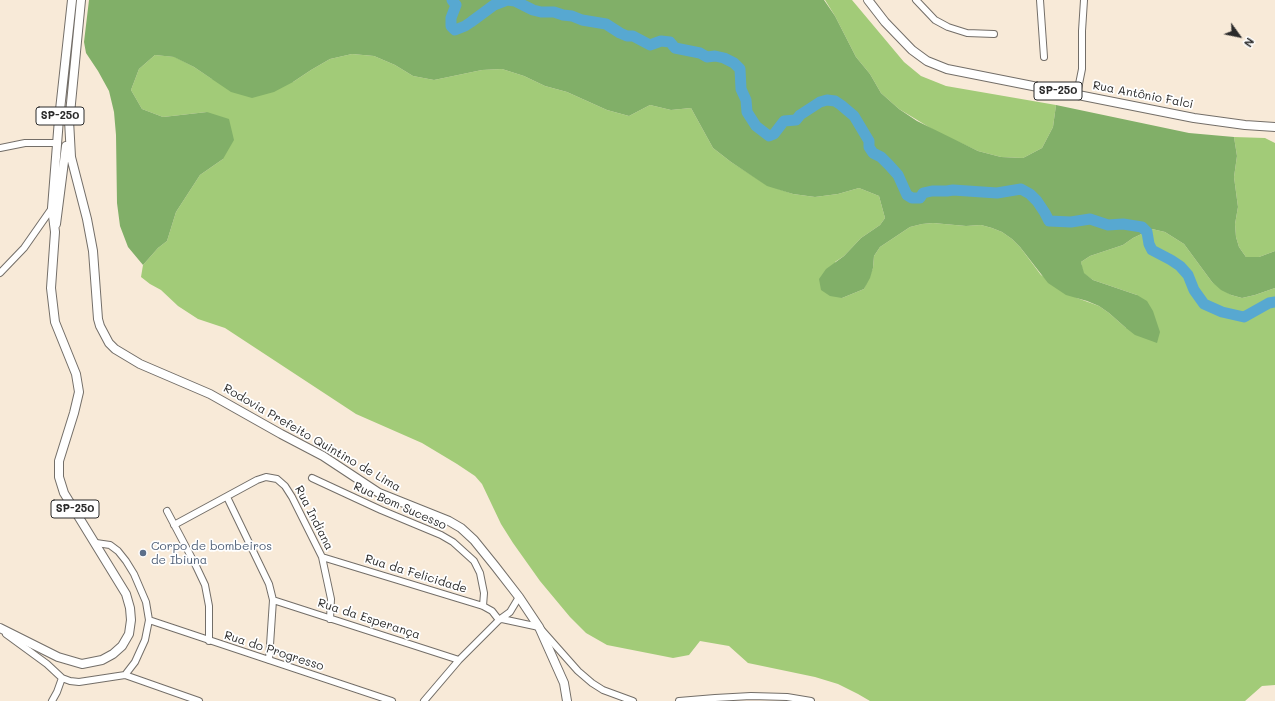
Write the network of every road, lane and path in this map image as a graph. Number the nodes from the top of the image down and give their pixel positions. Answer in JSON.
{"nodes":[{"id":1,"x":72,"y":0,"type":"edge"},
{"id":2,"x":81,"y":0,"type":"edge"},
{"id":3,"x":868,"y":0,"type":"edge"},
{"id":4,"x":916,"y":0,"type":"edge"},
{"id":5,"x":1040,"y":0,"type":"edge"},
{"id":6,"x":1084,"y":0,"type":"edge"},
{"id":7,"x":994,"y":34,"type":"dead end"},
{"id":8,"x":1044,"y":57,"type":"dead end"},
{"id":9,"x":63,"y":92,"type":"junction"},
{"id":10,"x":1077,"y":94,"type":"junction"},
{"id":11,"x":69,"y":120,"type":"junction"},
{"id":12,"x":1275,"y":127,"type":"edge"},
{"id":13,"x":57,"y":143,"type":"junction"},
{"id":14,"x":0,"y":148,"type":"edge"},
{"id":15,"x":64,"y":162,"type":"junction"},
{"id":16,"x":78,"y":189,"type":"junction"},
{"id":17,"x":52,"y":208,"type":"junction"},
{"id":18,"x":55,"y":232,"type":"junction"},
{"id":19,"x":0,"y":273,"type":"edge"},
{"id":20,"x":312,"y":478,"type":"dead end"},
{"id":21,"x":227,"y":497,"type":"junction"},
{"id":22,"x":167,"y":511,"type":"dead end"},
{"id":23,"x":174,"y":525,"type":"junction"},
{"id":24,"x":96,"y":543,"type":"junction"},
{"id":25,"x":322,"y":557,"type":"junction"},
{"id":26,"x":519,"y":597,"type":"junction"},
{"id":27,"x":273,"y":600,"type":"junction"},
{"id":28,"x":483,"y":606,"type":"junction"},
{"id":29,"x":330,"y":619,"type":"junction"},
{"id":30,"x":149,"y":620,"type":"junction"},
{"id":31,"x":501,"y":620,"type":"junction"},
{"id":32,"x":539,"y":627,"type":"junction"},
{"id":33,"x":0,"y":628,"type":"edge"},
{"id":34,"x":209,"y":641,"type":"junction"},
{"id":35,"x":269,"y":660,"type":"junction"},
{"id":36,"x":459,"y":660,"type":"junction"},
{"id":37,"x":125,"y":675,"type":"junction"},
{"id":38,"x":62,"y":678,"type":"junction"},
{"id":39,"x":54,"y":700,"type":"edge"},
{"id":40,"x":199,"y":701,"type":"edge"},
{"id":41,"x":392,"y":701,"type":"edge"},
{"id":42,"x":424,"y":701,"type":"edge"},
{"id":43,"x":568,"y":701,"type":"edge"},
{"id":44,"x":633,"y":701,"type":"edge"},
{"id":45,"x":679,"y":701,"type":"edge"},
{"id":46,"x":811,"y":701,"type":"edge"}],
"edges":[{"from":1,"to":9,"type":"main road","number":"SP-250"},
{"from":2,"to":11,"type":"main road","number":"SP-250"},
{"from":3,"to":10,"type":"main road","name":"Rua Antônio Falci","number":"SP-250"},
{"from":4,"to":7,"type":"street"},
{"from":5,"to":8,"type":"street"},
{"from":6,"to":10,"type":"street"},
{"from":9,"to":13,"type":"main road","number":"SP-250"},
{"from":9,"to":15,"type":"main road"},
{"from":10,"to":12,"type":"main road","name":"Rua Antônio Falci","number":"SP-250"},
{"from":11,"to":15,"type":"main road","number":"SP-250"},
{"from":11,"to":16,"type":"main road","name":"Rodovia Prefeito Quintino de Lima"},
{"from":13,"to":14,"type":"street"},
{"from":13,"to":17,"type":"main road","number":"SP-250"},
{"from":15,"to":16,"type":"main road"},
{"from":15,"to":18,"type":"main road","number":"SP-250"},
{"from":16,"to":26,"type":"main road","name":"Rodovia Prefeito Quintino de Lima"},
{"from":17,"to":18,"type":"main road","number":"SP-250"},
{"from":17,"to":19,"type":"street"},
{"from":18,"to":24,"type":"main road","number":"SP-250"},
{"from":20,"to":28,"type":"street","name":"Rua Bom Sucesso"},
{"from":21,"to":23,"type":"street"},
{"from":21,"to":25,"type":"street","name":"Rua Indiana"},
{"from":21,"to":27,"type":"street"},
{"from":22,"to":23,"type":"street"},
{"from":23,"to":34,"type":"street"},
{"from":24,"to":30,"type":"street"},
{"from":24,"to":33,"type":"main road","number":"SP-250"},
{"from":25,"to":28,"type":"street","name":"Rua da Felicidade"},
{"from":25,"to":29,"type":"street","name":"Rua Indiana"},
{"from":26,"to":31,"type":"street"},
{"from":26,"to":32,"type":"main road","name":"Rodovia Prefeito Quintino de Lima"},
{"from":27,"to":29,"type":"street","name":"Rua da Esperança"},
{"from":27,"to":35,"type":"street"},
{"from":28,"to":31,"type":"street","name":"Rua da Felicidade"},
{"from":29,"to":36,"type":"street","name":"Rua da Esperança"},
{"from":30,"to":34,"type":"street","name":"Rua do Progresso"},
{"from":30,"to":37,"type":"street"},
{"from":31,"to":32,"type":"street"},
{"from":31,"to":36,"type":"street"},
{"from":32,"to":43,"type":"main road","name":"Rodovia Prefeito Quintino de Lima"},
{"from":32,"to":44,"type":"street"},
{"from":33,"to":38,"type":"street"},
{"from":34,"to":35,"type":"street","name":"Rua do Progresso"},
{"from":35,"to":41,"type":"street","name":"Rua do Progresso"},
{"from":36,"to":42,"type":"street"},
{"from":37,"to":38,"type":"street"},
{"from":37,"to":40,"type":"street"},
{"from":38,"to":39,"type":"street"},
{"from":45,"to":46,"type":"street"}]}
